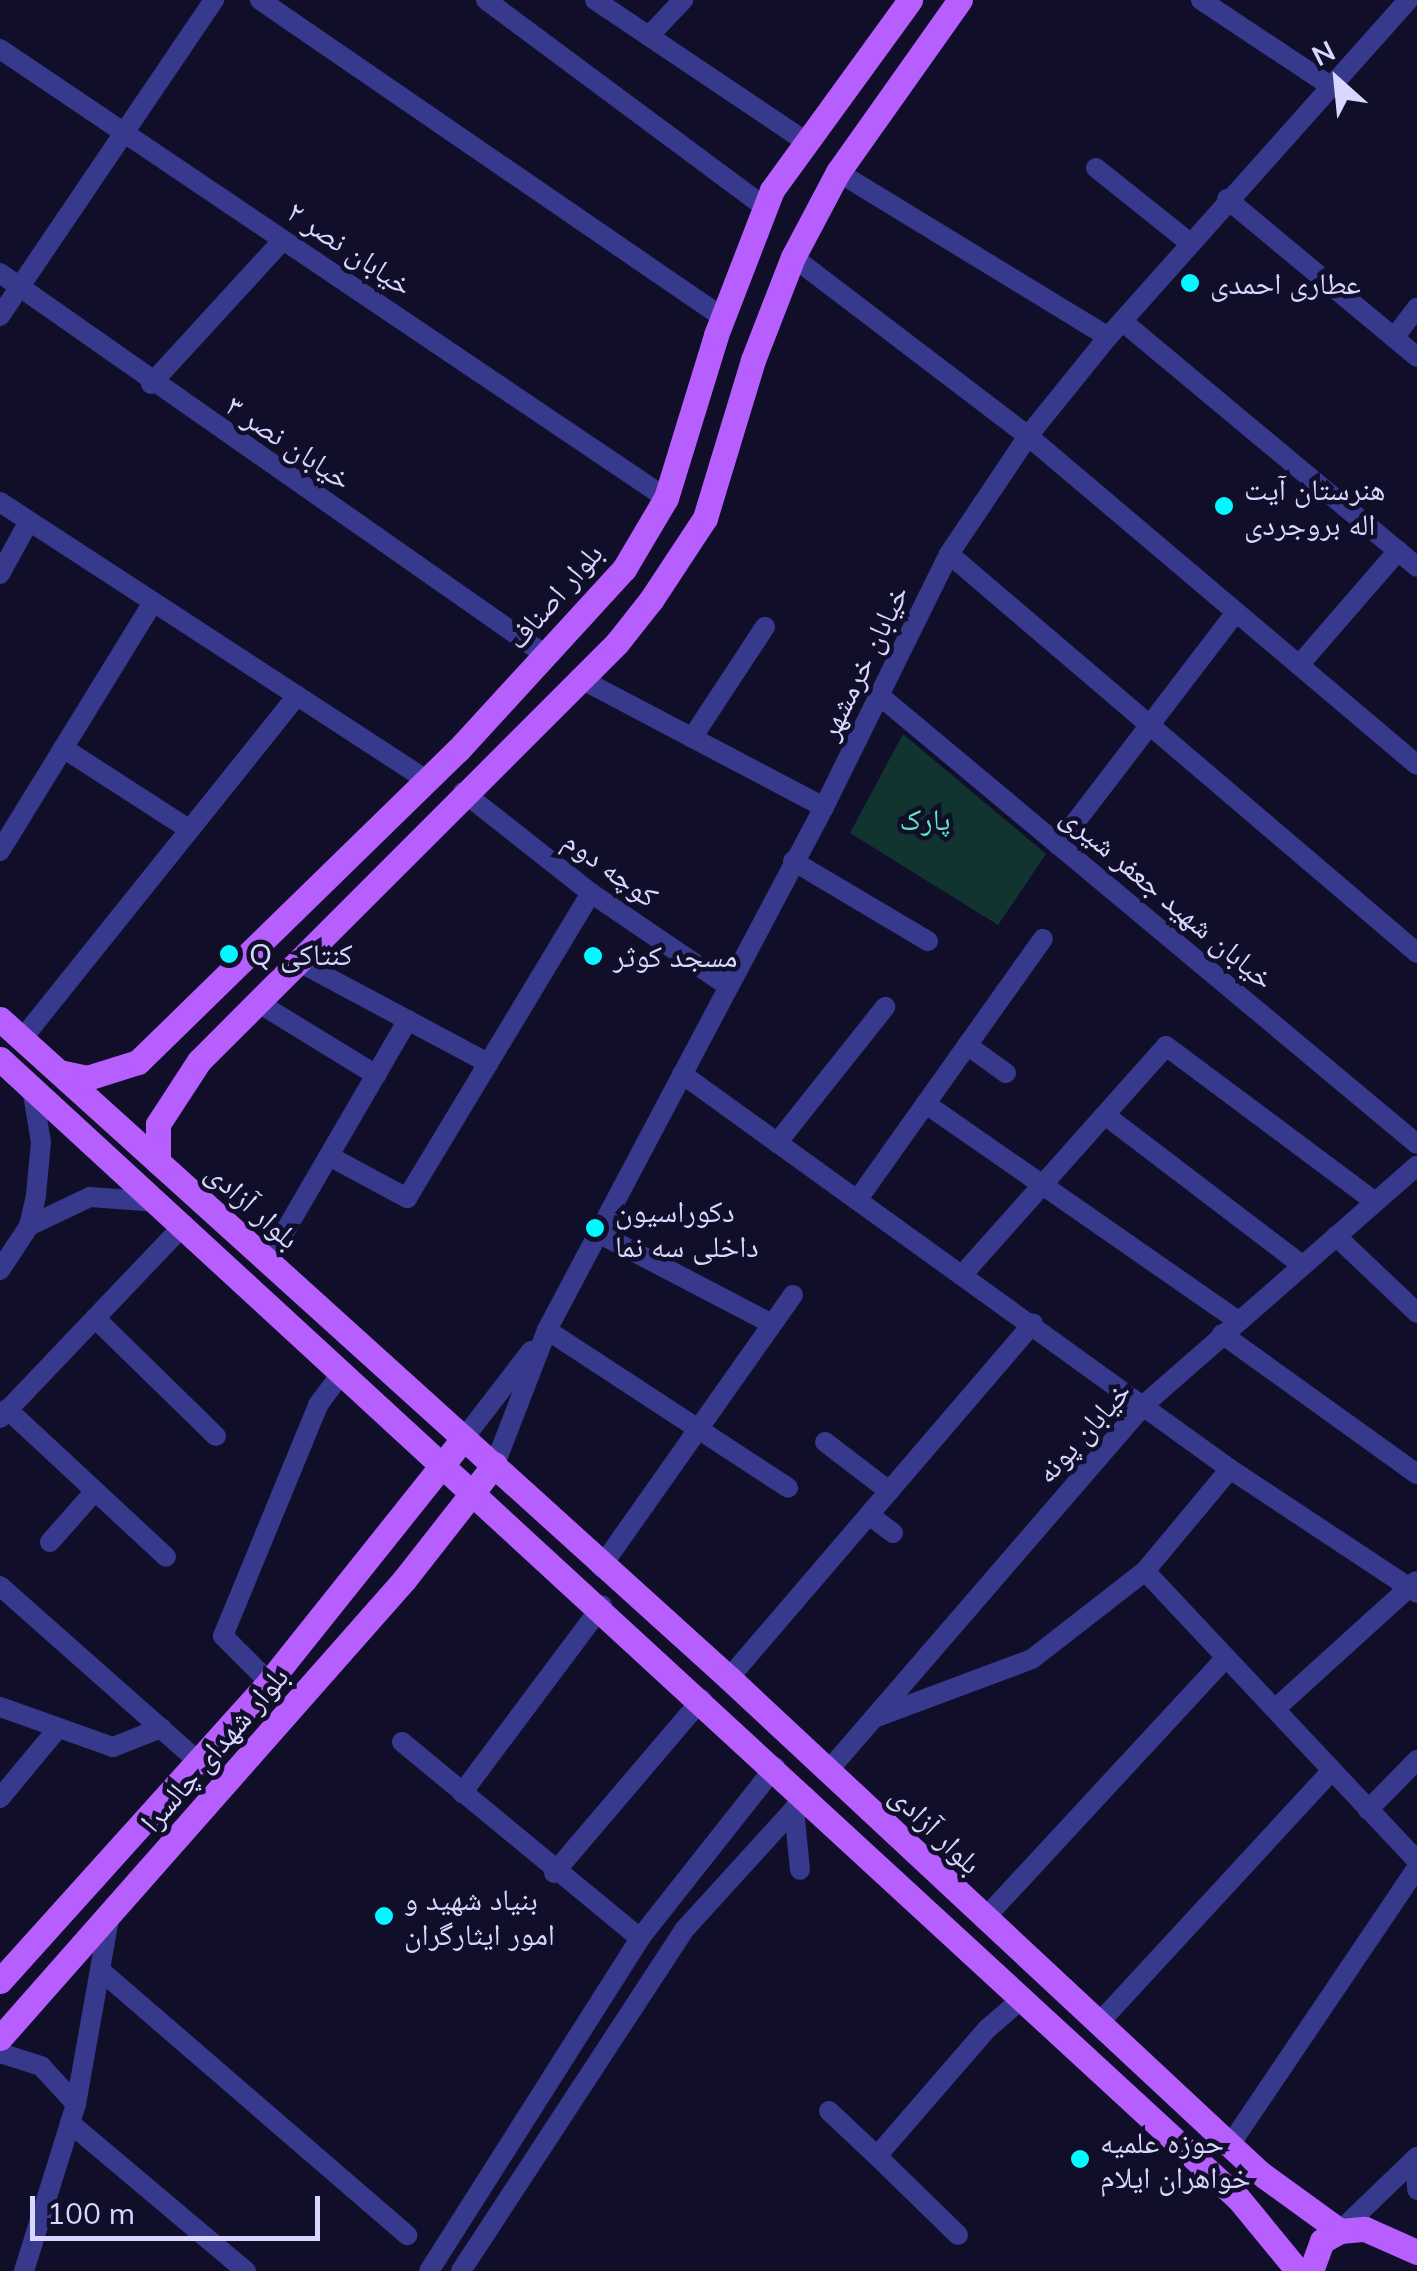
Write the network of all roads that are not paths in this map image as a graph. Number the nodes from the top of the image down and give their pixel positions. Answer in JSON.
{"nodes":[{"id":1,"x":214,"y":0,"type":"edge"},
{"id":2,"x":260,"y":0,"type":"edge"},
{"id":3,"x":486,"y":0,"type":"edge"},
{"id":4,"x":595,"y":0,"type":"edge"},
{"id":5,"x":683,"y":0,"type":"edge"},
{"id":6,"x":960,"y":0,"type":"edge"},
{"id":7,"x":1201,"y":0,"type":"edge"},
{"id":8,"x":1401,"y":2,"type":"edge"},
{"id":9,"x":897,"y":5,"type":"edge"},
{"id":10,"x":649,"y":36,"type":"junction"},
{"id":11,"x":0,"y":49,"type":"edge"},
{"id":12,"x":1329,"y":85,"type":"junction"},
{"id":13,"x":124,"y":133,"type":"junction"},
{"id":14,"x":806,"y":142,"type":"junction"},
{"id":15,"x":1096,"y":168,"type":"dead end"},
{"id":16,"x":838,"y":172,"type":"junction"},
{"id":17,"x":1227,"y":198,"type":"junction"},
{"id":18,"x":765,"y":207,"type":"junction"},
{"id":19,"x":284,"y":240,"type":"junction"},
{"id":20,"x":1190,"y":243,"type":"junction"},
{"id":21,"x":794,"y":257,"type":"junction"},
{"id":22,"x":0,"y":274,"type":"edge"},
{"id":23,"x":20,"y":287,"type":"junction"},
{"id":24,"x":1417,"y":308,"type":"edge"},
{"id":25,"x":0,"y":316,"type":"edge"},
{"id":26,"x":722,"y":317,"type":"junction"},
{"id":27,"x":1115,"y":329,"type":"junction"},
{"id":28,"x":1394,"y":338,"type":"junction"},
{"id":29,"x":1417,"y":357,"type":"edge"},
{"id":30,"x":151,"y":384,"type":"junction"},
{"id":31,"x":1028,"y":436,"type":"junction"},
{"id":32,"x":666,"y":498,"type":"junction"},
{"id":33,"x":0,"y":502,"type":"edge"},
{"id":34,"x":30,"y":522,"type":"junction"},
{"id":35,"x":1398,"y":551,"type":"junction"},
{"id":36,"x":950,"y":554,"type":"junction"},
{"id":37,"x":1417,"y":567,"type":"edge"},
{"id":38,"x":0,"y":574,"type":"edge"},
{"id":39,"x":153,"y":602,"type":"junction"},
{"id":40,"x":1236,"y":612,"type":"junction"},
{"id":41,"x":765,"y":627,"type":"dead end"},
{"id":42,"x":546,"y":656,"type":"junction"},
{"id":43,"x":1300,"y":664,"type":"junction"},
{"id":44,"x":579,"y":678,"type":"junction"},
{"id":45,"x":298,"y":696,"type":"junction"},
{"id":46,"x":880,"y":696,"type":"junction"},
{"id":47,"x":1150,"y":725,"type":"junction"},
{"id":48,"x":692,"y":738,"type":"junction"},
{"id":49,"x":63,"y":748,"type":"junction"},
{"id":50,"x":1417,"y":764,"type":"edge"},
{"id":51,"x":428,"y":781,"type":"junction"},
{"id":52,"x":463,"y":792,"type":"junction"},
{"id":53,"x":824,"y":808,"type":"junction"},
{"id":54,"x":190,"y":830,"type":"junction"},
{"id":55,"x":1058,"y":845,"type":"junction"},
{"id":56,"x":0,"y":851,"type":"edge"},
{"id":57,"x":793,"y":861,"type":"junction"},
{"id":58,"x":591,"y":894,"type":"junction"},
{"id":59,"x":1043,"y":938,"type":"dead end"},
{"id":60,"x":928,"y":941,"type":"dead end"},
{"id":61,"x":1417,"y":953,"type":"edge"},
{"id":62,"x":297,"y":961,"type":"junction"},
{"id":63,"x":728,"y":986,"type":"junction"},
{"id":64,"x":257,"y":1002,"type":"junction"},
{"id":65,"x":885,"y":1007,"type":"dead end"},
{"id":66,"x":0,"y":1019,"type":"edge"},
{"id":67,"x":408,"y":1020,"type":"junction"},
{"id":68,"x":22,"y":1039,"type":"junction"},
{"id":69,"x":157,"y":1045,"type":"junction"},
{"id":70,"x":968,"y":1045,"type":"junction"},
{"id":71,"x":0,"y":1059,"type":"edge"},
{"id":72,"x":488,"y":1063,"type":"junction"},
{"id":73,"x":59,"y":1072,"type":"junction"},
{"id":74,"x":1006,"y":1073,"type":"dead end"},
{"id":75,"x":188,"y":1074,"type":"junction"},
{"id":76,"x":682,"y":1074,"type":"junction"},
{"id":77,"x":376,"y":1075,"type":"junction"},
{"id":78,"x":32,"y":1088,"type":"junction"},
{"id":79,"x":926,"y":1104,"type":"junction"},
{"id":80,"x":1105,"y":1115,"type":"junction"},
{"id":81,"x":778,"y":1143,"type":"junction"},
{"id":82,"x":1417,"y":1144,"type":"edge"},
{"id":83,"x":329,"y":1156,"type":"junction"},
{"id":84,"x":158,"y":1162,"type":"junction"},
{"id":85,"x":1417,"y":1166,"type":"edge"},
{"id":86,"x":1042,"y":1185,"type":"junction"},
{"id":87,"x":858,"y":1199,"type":"junction"},
{"id":88,"x":158,"y":1202,"type":"junction"},
{"id":89,"x":1375,"y":1202,"type":"junction"},
{"id":90,"x":30,"y":1226,"type":"junction"},
{"id":91,"x":183,"y":1226,"type":"junction"},
{"id":92,"x":598,"y":1232,"type":"junction"},
{"id":93,"x":1336,"y":1236,"type":"junction"},
{"id":94,"x":266,"y":1262,"type":"junction"},
{"id":95,"x":1302,"y":1265,"type":"junction"},
{"id":96,"x":0,"y":1270,"type":"edge"},
{"id":97,"x":963,"y":1274,"type":"junction"},
{"id":98,"x":793,"y":1295,"type":"dead end"},
{"id":99,"x":1417,"y":1313,"type":"edge"},
{"id":100,"x":95,"y":1318,"type":"junction"},
{"id":101,"x":1033,"y":1323,"type":"junction"},
{"id":102,"x":772,"y":1324,"type":"junction"},
{"id":103,"x":1230,"y":1328,"type":"junction"},
{"id":104,"x":548,"y":1330,"type":"junction"},
{"id":105,"x":384,"y":1369,"type":"junction"},
{"id":106,"x":343,"y":1371,"type":"junction"},
{"id":107,"x":364,"y":1391,"type":"junction"},
{"id":108,"x":1146,"y":1403,"type":"junction"},
{"id":109,"x":4,"y":1413,"type":"edge"},
{"id":110,"x":699,"y":1429,"type":"junction"},
{"id":111,"x":216,"y":1436,"type":"dead end"},
{"id":112,"x":464,"y":1438,"type":"junction"},
{"id":113,"x":825,"y":1442,"type":"dead end"},
{"id":114,"x":494,"y":1464,"type":"junction"},
{"id":115,"x":438,"y":1468,"type":"junction"},
{"id":116,"x":1230,"y":1470,"type":"junction"},
{"id":117,"x":1417,"y":1474,"type":"edge"},
{"id":118,"x":788,"y":1488,"type":"dead end"},
{"id":119,"x":94,"y":1491,"type":"junction"},
{"id":120,"x":889,"y":1491,"type":"junction"},
{"id":121,"x":469,"y":1497,"type":"junction"},
{"id":122,"x":869,"y":1514,"type":"junction"},
{"id":123,"x":893,"y":1533,"type":"dead end"},
{"id":124,"x":50,"y":1542,"type":"dead end"},
{"id":125,"x":579,"y":1544,"type":"junction"},
{"id":126,"x":378,"y":1552,"type":"junction"},
{"id":127,"x":166,"y":1557,"type":"dead end"},
{"id":128,"x":601,"y":1568,"type":"junction"},
{"id":129,"x":558,"y":1571,"type":"junction"},
{"id":130,"x":1145,"y":1571,"type":"junction"},
{"id":131,"x":404,"y":1580,"type":"junction"},
{"id":132,"x":0,"y":1586,"type":"edge"},
{"id":133,"x":1415,"y":1587,"type":"edge"},
{"id":134,"x":602,"y":1606,"type":"junction"},
{"id":135,"x":1226,"y":1658,"type":"junction"},
{"id":136,"x":729,"y":1678,"type":"junction"},
{"id":137,"x":269,"y":1682,"type":"junction"},
{"id":138,"x":702,"y":1699,"type":"junction"},
{"id":139,"x":0,"y":1707,"type":"edge"},
{"id":140,"x":1274,"y":1710,"type":"junction"},
{"id":141,"x":874,"y":1718,"type":"junction"},
{"id":142,"x":161,"y":1728,"type":"junction"},
{"id":143,"x":55,"y":1732,"type":"junction"},
{"id":144,"x":402,"y":1742,"type":"dead end"},
{"id":145,"x":1417,"y":1760,"type":"edge"},
{"id":146,"x":198,"y":1761,"type":"junction"},
{"id":147,"x":776,"y":1767,"type":"junction"},
{"id":148,"x":1332,"y":1770,"type":"junction"},
{"id":149,"x":828,"y":1771,"type":"junction"},
{"id":150,"x":462,"y":1793,"type":"junction"},
{"id":151,"x":0,"y":1798,"type":"edge"},
{"id":152,"x":800,"y":1802,"type":"junction"},
{"id":153,"x":1368,"y":1810,"type":"junction"},
{"id":154,"x":737,"y":1813,"type":"junction"},
{"id":155,"x":773,"y":1832,"type":"junction"},
{"id":156,"x":1417,"y":1865,"type":"edge"},
{"id":157,"x":800,"y":1870,"type":"dead end"},
{"id":158,"x":554,"y":1872,"type":"junction"},
{"id":159,"x":109,"y":1918,"type":"junction"},
{"id":160,"x":984,"y":1919,"type":"junction"},
{"id":161,"x":640,"y":1938,"type":"junction"},
{"id":162,"x":100,"y":1970,"type":"junction"},
{"id":163,"x":0,"y":1980,"type":"edge"},
{"id":164,"x":1023,"y":1998,"type":"junction"},
{"id":165,"x":1098,"y":2024,"type":"junction"},
{"id":166,"x":0,"y":2038,"type":"edge"},
{"id":167,"x":0,"y":2053,"type":"edge"},
{"id":168,"x":828,"y":2111,"type":"dead end"},
{"id":169,"x":73,"y":2114,"type":"junction"},
{"id":170,"x":1230,"y":2145,"type":"junction"},
{"id":171,"x":877,"y":2156,"type":"junction"},
{"id":172,"x":1416,"y":2158,"type":"edge"},
{"id":173,"x":1417,"y":2190,"type":"edge"},
{"id":174,"x":1340,"y":2231,"type":"junction"},
{"id":175,"x":958,"y":2234,"type":"dead end"},
{"id":176,"x":406,"y":2236,"type":"dead end"},
{"id":177,"x":1417,"y":2252,"type":"edge"},
{"id":178,"x":24,"y":2271,"type":"edge"},
{"id":179,"x":246,"y":2271,"type":"edge"},
{"id":180,"x":429,"y":2271,"type":"edge"},
{"id":181,"x":461,"y":2271,"type":"edge"},
{"id":182,"x":1298,"y":2271,"type":"edge"},
{"id":183,"x":1311,"y":2271,"type":"edge"}],
"edges":[{"from":1,"to":13,"type":"street"},
{"from":2,"to":26,"type":"street"},
{"from":3,"to":18,"type":"street"},
{"from":4,"to":10,"type":"street"},
{"from":5,"to":10,"type":"street"},
{"from":6,"to":16,"type":"main road"},
{"from":7,"to":12,"type":"street"},
{"from":8,"to":12,"type":"street","name":"خیابان خرمشهر"},
{"from":9,"to":14,"type":"main road","name":"بلوار اصناف"},
{"from":10,"to":14,"type":"street"},
{"from":11,"to":13,"type":"street","name":"خیابان نصر ۲"},
{"from":12,"to":17,"type":"street","name":"خیابان خرمشهر"},
{"from":13,"to":19,"type":"street","name":"خیابان نصر ۲"},
{"from":13,"to":23,"type":"street"},
{"from":14,"to":18,"type":"main road","name":"بلوار اصناف"},
{"from":15,"to":20,"type":"street"},
{"from":16,"to":21,"type":"main road"},
{"from":16,"to":27,"type":"street"},
{"from":17,"to":20,"type":"street","name":"خیابان خرمشهر"},
{"from":17,"to":28,"type":"street"},
{"from":18,"to":26,"type":"main road","name":"بلوار اصناف"},
{"from":19,"to":30,"type":"street"},
{"from":19,"to":32,"type":"street","name":"خیابان نصر ۲"},
{"from":20,"to":27,"type":"street","name":"خیابان خرمشهر"},
{"from":21,"to":31,"type":"street"},
{"from":21,"to":44,"type":"main road"},
{"from":22,"to":23,"type":"street","name":"خیابان نصر ۳"},
{"from":23,"to":25,"type":"street"},
{"from":23,"to":30,"type":"street","name":"خیابان نصر ۳"},
{"from":24,"to":28,"type":"street"},
{"from":26,"to":32,"type":"main road","name":"بلوار اصناف"},
{"from":27,"to":31,"type":"street","name":"خیابان خرمشهر"},
{"from":27,"to":35,"type":"street"},
{"from":28,"to":29,"type":"street"},
{"from":30,"to":42,"type":"street","name":"خیابان نصر ۳"},
{"from":31,"to":36,"type":"street","name":"خیابان خرمشهر"},
{"from":31,"to":40,"type":"street"},
{"from":32,"to":42,"type":"main road","name":"بلوار اصناف"},
{"from":33,"to":34,"type":"street"},
{"from":34,"to":38,"type":"street"},
{"from":34,"to":39,"type":"street"},
{"from":35,"to":37,"type":"street"},
{"from":35,"to":43,"type":"street"},
{"from":36,"to":46,"type":"street","name":"خیابان خرمشهر"},
{"from":36,"to":47,"type":"street"},
{"from":39,"to":45,"type":"street"},
{"from":39,"to":49,"type":"street"},
{"from":40,"to":43,"type":"street"},
{"from":40,"to":47,"type":"street"},
{"from":41,"to":48,"type":"street"},
{"from":42,"to":51,"type":"main road","name":"بلوار اصناف"},
{"from":43,"to":50,"type":"street"},
{"from":44,"to":48,"type":"street"},
{"from":44,"to":52,"type":"main road"},
{"from":45,"to":51,"type":"street"},
{"from":45,"to":54,"type":"street"},
{"from":46,"to":53,"type":"street","name":"خیابان خرمشهر"},
{"from":46,"to":55,"type":"street","name":"خیابان شهید جعفر شیری"},
{"from":47,"to":55,"type":"street"},
{"from":47,"to":61,"type":"street"},
{"from":48,"to":53,"type":"street"},
{"from":49,"to":54,"type":"street"},
{"from":49,"to":56,"type":"street"},
{"from":51,"to":69,"type":"main road","name":"بلوار اصناف"},
{"from":52,"to":58,"type":"street","name":"کوچه دوم"},
{"from":52,"to":62,"type":"main road"},
{"from":53,"to":57,"type":"street","name":"خیابان خرمشهر"},
{"from":54,"to":68,"type":"street"},
{"from":55,"to":82,"type":"street","name":"خیابان شهید جعفر شیری"},
{"from":57,"to":60,"type":"street"},
{"from":57,"to":63,"type":"street","name":"خیابان خرمشهر"},
{"from":58,"to":63,"type":"street","name":"کوچه دوم"},
{"from":58,"to":72,"type":"street"},
{"from":59,"to":70,"type":"street"},
{"from":62,"to":64,"type":"main road"},
{"from":62,"to":67,"type":"street"},
{"from":63,"to":76,"type":"street","name":"خیابان خرمشهر"},
{"from":64,"to":75,"type":"main road"},
{"from":64,"to":77,"type":"street"},
{"from":65,"to":81,"type":"street"},
{"from":66,"to":68,"type":"main road","name":"بلوار آزادی"},
{"from":67,"to":72,"type":"street"},
{"from":67,"to":77,"type":"street"},
{"from":68,"to":73,"type":"main road","name":"بلوار آزادی"},
{"from":69,"to":73,"type":"main road","name":"بلوار اصناف"},
{"from":69,"to":75,"type":"main road"},
{"from":70,"to":74,"type":"street"},
{"from":70,"to":79,"type":"street"},
{"from":71,"to":78,"type":"main road","name":"بلوار آزادی"},
{"from":72,"to":83,"type":"street"},
{"from":73,"to":84,"type":"main road","name":"بلوار آزادی"},
{"from":75,"to":84,"type":"main road"},
{"from":76,"to":81,"type":"street"},
{"from":76,"to":92,"type":"street","name":"خیابان خرمشهر"},
{"from":77,"to":83,"type":"street"},
{"from":78,"to":88,"type":"main road","name":"بلوار آزادی"},
{"from":78,"to":90,"type":"street"},
{"from":79,"to":86,"type":"street"},
{"from":79,"to":87,"type":"street"},
{"from":80,"to":86,"type":"street"},
{"from":80,"to":89,"type":"street"},
{"from":80,"to":95,"type":"street"},
{"from":81,"to":87,"type":"street"},
{"from":83,"to":94,"type":"street"},
{"from":84,"to":94,"type":"main road","name":"بلوار آزادی"},
{"from":85,"to":89,"type":"street","name":"خیابان پونه"},
{"from":86,"to":97,"type":"street"},
{"from":86,"to":103,"type":"street"},
{"from":87,"to":97,"type":"street"},
{"from":88,"to":90,"type":"street"},
{"from":88,"to":91,"type":"main road","name":"بلوار آزادی"},
{"from":89,"to":93,"type":"street","name":"خیابان پونه"},
{"from":90,"to":96,"type":"street"},
{"from":91,"to":100,"type":"street"},
{"from":91,"to":106,"type":"main road","name":"بلوار آزادی"},
{"from":92,"to":102,"type":"street"},
{"from":92,"to":104,"type":"street","name":"خیابان خرمشهر"},
{"from":93,"to":95,"type":"street","name":"خیابان پونه"},
{"from":93,"to":99,"type":"street"},
{"from":94,"to":105,"type":"main road","name":"بلوار آزادی"},
{"from":95,"to":103,"type":"street","name":"خیابان پونه"},
{"from":97,"to":101,"type":"street"},
{"from":98,"to":102,"type":"street"},
{"from":100,"to":109,"type":"street"},
{"from":100,"to":111,"type":"street"},
{"from":101,"to":108,"type":"street"},
{"from":101,"to":120,"type":"street"},
{"from":102,"to":110,"type":"street"},
{"from":103,"to":108,"type":"street","name":"خیابان پونه"},
{"from":103,"to":117,"type":"street"},
{"from":104,"to":110,"type":"street"},
{"from":104,"to":112,"type":"street","name":"خیابان خرمشهر"},
{"from":104,"to":114,"type":"street","name":"خیابان خرمشهر"},
{"from":105,"to":107,"type":"main road"},
{"from":105,"to":112,"type":"main road","name":"بلوار آزادی"},
{"from":106,"to":107,"type":"main road","name":"بلوار آزادی"},
{"from":106,"to":137,"type":"street"},
{"from":107,"to":115,"type":"main road","name":"بلوار آزادی"},
{"from":108,"to":116,"type":"street"},
{"from":108,"to":141,"type":"street","name":"خیابان پونه"},
{"from":109,"to":119,"type":"street"},
{"from":110,"to":118,"type":"street"},
{"from":110,"to":128,"type":"street"},
{"from":112,"to":114,"type":"main road","name":"بلوار آزادی"},
{"from":112,"to":115,"type":"main road","name":"بلوار شهدای چالسرا"},
{"from":113,"to":120,"type":"street"},
{"from":114,"to":121,"type":"main road","name":"بلوار شهدای چالسرا"},
{"from":114,"to":125,"type":"main road","name":"بلوار آزادی"},
{"from":115,"to":121,"type":"main road","name":"بلوار آزادی"},
{"from":115,"to":126,"type":"main road","name":"بلوار شهدای چالسرا"},
{"from":116,"to":130,"type":"street"},
{"from":116,"to":133,"type":"street"},
{"from":119,"to":124,"type":"street"},
{"from":119,"to":127,"type":"street"},
{"from":120,"to":122,"type":"street"},
{"from":121,"to":129,"type":"main road"},
{"from":121,"to":131,"type":"main road","name":"بلوار شهدای چالسرا"},
{"from":122,"to":123,"type":"street"},
{"from":122,"to":136,"type":"street"},
{"from":125,"to":128,"type":"main road","name":"بلوار آزادی"},
{"from":125,"to":129,"type":"main road"},
{"from":126,"to":131,"type":"main road"},
{"from":126,"to":137,"type":"main road","name":"بلوار شهدای چالسرا"},
{"from":128,"to":136,"type":"main road","name":"بلوار آزادی"},
{"from":129,"to":134,"type":"main road"},
{"from":130,"to":135,"type":"street"},
{"from":130,"to":141,"type":"street"},
{"from":131,"to":159,"type":"main road","name":"بلوار شهدای چالسرا"},
{"from":132,"to":142,"type":"street"},
{"from":133,"to":140,"type":"street"},
{"from":134,"to":138,"type":"main road"},
{"from":134,"to":150,"type":"street"},
{"from":135,"to":140,"type":"street"},
{"from":135,"to":160,"type":"street"},
{"from":136,"to":149,"type":"main road","name":"بلوار آزادی"},
{"from":137,"to":146,"type":"main road","name":"بلوار شهدای چالسرا"},
{"from":138,"to":147,"type":"main road"},
{"from":138,"to":158,"type":"street"},
{"from":139,"to":143,"type":"street"},
{"from":140,"to":148,"type":"street"},
{"from":141,"to":149,"type":"street","name":"خیابان پونه"},
{"from":142,"to":143,"type":"street"},
{"from":142,"to":146,"type":"street"},
{"from":143,"to":151,"type":"street"},
{"from":144,"to":150,"type":"street"},
{"from":145,"to":153,"type":"street"},
{"from":146,"to":163,"type":"main road","name":"بلوار شهدای چالسرا"},
{"from":147,"to":152,"type":"main road"},
{"from":147,"to":154,"type":"street"},
{"from":148,"to":153,"type":"street"},
{"from":148,"to":165,"type":"street"},
{"from":149,"to":160,"type":"main road","name":"بلوار آزادی"},
{"from":150,"to":158,"type":"street"},
{"from":152,"to":155,"type":"street"},
{"from":152,"to":157,"type":"street"},
{"from":152,"to":164,"type":"main road"},
{"from":153,"to":156,"type":"street"},
{"from":154,"to":155,"type":"street"},
{"from":154,"to":161,"type":"street"},
{"from":155,"to":181,"type":"street"},
{"from":156,"to":170,"type":"street"},
{"from":158,"to":161,"type":"street"},
{"from":159,"to":162,"type":"street"},
{"from":159,"to":166,"type":"main road","name":"بلوار شهدای چالسرا"},
{"from":160,"to":165,"type":"main road","name":"بلوار آزادی"},
{"from":161,"to":180,"type":"street"},
{"from":162,"to":169,"type":"street"},
{"from":162,"to":176,"type":"street"},
{"from":164,"to":171,"type":"street"},
{"from":164,"to":182,"type":"main road"},
{"from":165,"to":170,"type":"main road","name":"بلوار آزادی"},
{"from":167,"to":169,"type":"street"},
{"from":168,"to":171,"type":"street"},
{"from":169,"to":178,"type":"street"},
{"from":169,"to":179,"type":"street"},
{"from":170,"to":174,"type":"main road","name":"بلوار آزادی"},
{"from":171,"to":175,"type":"street"},
{"from":172,"to":173,"type":"street"},
{"from":172,"to":174,"type":"street"},
{"from":174,"to":177,"type":"main road"},
{"from":174,"to":183,"type":"main road"}]}
